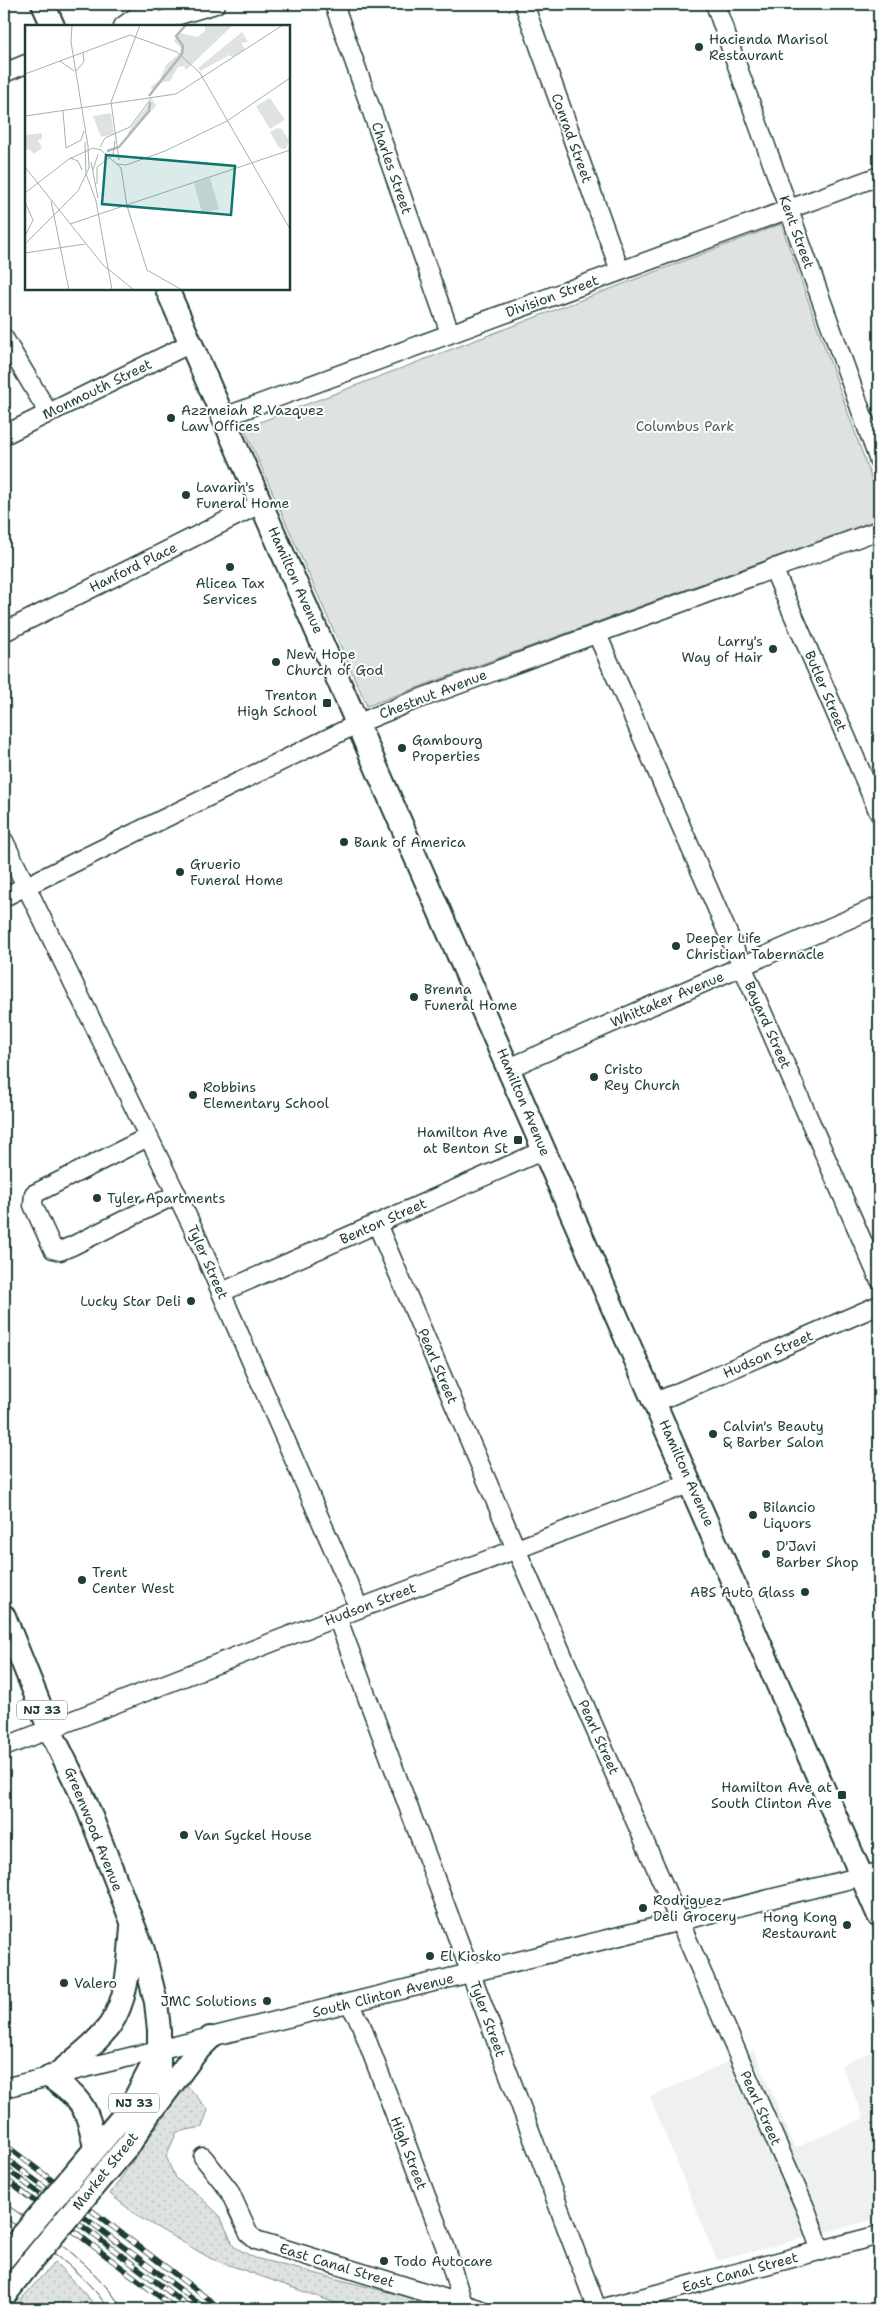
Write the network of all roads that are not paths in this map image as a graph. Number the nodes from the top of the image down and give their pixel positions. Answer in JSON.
{"nodes":[{"id":1,"x":43,"y":4,"type":"edge"},
{"id":2,"x":154,"y":4,"type":"edge"},
{"id":3,"x":216,"y":4,"type":"edge"},
{"id":4,"x":334,"y":4,"type":"edge"},
{"id":5,"x":524,"y":4,"type":"edge"},
{"id":6,"x":715,"y":4,"type":"edge"},
{"id":7,"x":53,"y":25,"type":"edge"},
{"id":8,"x":124,"y":25,"type":"edge"},
{"id":9,"x":146,"y":25,"type":"edge"},
{"id":10,"x":25,"y":64,"type":"edge"},
{"id":11,"x":4,"y":73,"type":"edge"},
{"id":12,"x":879,"y":176,"type":"edge"},
{"id":13,"x":789,"y":209,"type":"junction"},
{"id":14,"x":620,"y":272,"type":"junction"},
{"id":15,"x":167,"y":290,"type":"edge"},
{"id":16,"x":450,"y":333,"type":"junction"},
{"id":17,"x":4,"y":338,"type":"edge"},
{"id":18,"x":191,"y":343,"type":"junction"},
{"id":19,"x":48,"y":412,"type":"junction"},
{"id":20,"x":224,"y":417,"type":"junction"},
{"id":21,"x":4,"y":435,"type":"edge"},
{"id":22,"x":879,"y":461,"type":"edge"},
{"id":23,"x":262,"y":503,"type":"junction"},
{"id":24,"x":879,"y":530,"type":"edge"},
{"id":25,"x":773,"y":568,"type":"junction"},
{"id":26,"x":4,"y":632,"type":"edge"},
{"id":27,"x":597,"y":634,"type":"junction"},
{"id":28,"x":359,"y":723,"type":"junction"},
{"id":29,"x":879,"y":813,"type":"edge"},
{"id":30,"x":4,"y":840,"type":"edge"},
{"id":31,"x":25,"y":886,"type":"junction"},
{"id":32,"x":4,"y":897,"type":"edge"},
{"id":33,"x":879,"y":906,"type":"edge"},
{"id":34,"x":742,"y":967,"type":"junction"},
{"id":35,"x":510,"y":1068,"type":"junction"},
{"id":36,"x":148,"y":1137,"type":"junction"},
{"id":37,"x":544,"y":1150,"type":"junction"},
{"id":38,"x":177,"y":1194,"type":"junction"},
{"id":39,"x":378,"y":1224,"type":"junction"},
{"id":40,"x":879,"y":1278,"type":"edge"},
{"id":41,"x":222,"y":1292,"type":"junction"},
{"id":42,"x":879,"y":1304,"type":"edge"},
{"id":43,"x":656,"y":1402,"type":"junction"},
{"id":44,"x":691,"y":1483,"type":"junction"},
{"id":45,"x":516,"y":1549,"type":"junction"},
{"id":46,"x":359,"y":1608,"type":"junction"},
{"id":47,"x":4,"y":1616,"type":"edge"},
{"id":48,"x":337,"y":1617,"type":"junction"},
{"id":49,"x":49,"y":1728,"type":"junction"},
{"id":50,"x":4,"y":1747,"type":"edge"},
{"id":51,"x":871,"y":1875,"type":"edge"},
{"id":52,"x":879,"y":1916,"type":"edge"},
{"id":53,"x":680,"y":1922,"type":"junction"},
{"id":54,"x":132,"y":1924,"type":"junction"},
{"id":55,"x":472,"y":1974,"type":"junction"},
{"id":56,"x":349,"y":2003,"type":"junction"},
{"id":57,"x":210,"y":2038,"type":"junction"},
{"id":58,"x":159,"y":2049,"type":"junction"},
{"id":59,"x":53,"y":2076,"type":"junction"},
{"id":60,"x":4,"y":2088,"type":"edge"},
{"id":61,"x":148,"y":2115,"type":"junction"},
{"id":62,"x":95,"y":2148,"type":"junction"},
{"id":63,"x":203,"y":2157,"type":"dead end"},
{"id":64,"x":879,"y":2235,"type":"edge"},
{"id":65,"x":821,"y":2250,"type":"junction"},
{"id":66,"x":10,"y":2251,"type":"edge"},
{"id":67,"x":4,"y":2296,"type":"edge"},
{"id":68,"x":471,"y":2307,"type":"edge"},
{"id":69,"x":598,"y":2309,"type":"edge"}],
"edges":[{"from":1,"to":7,"type":"main road"},
{"from":2,"to":8,"type":"street"},
{"from":3,"to":9,"type":"street"},
{"from":4,"to":16,"type":"street","name":"Charles Street"},
{"from":5,"to":14,"type":"street","name":"Conrad Street"},
{"from":6,"to":13,"type":"street","name":"Kent Street"},
{"from":10,"to":11,"type":"street"},
{"from":12,"to":13,"type":"street","name":"Division Street"},
{"from":13,"to":14,"type":"street","name":"Division Street"},
{"from":13,"to":22,"type":"street","name":"Kent Street"},
{"from":14,"to":16,"type":"street","name":"Division Street"},
{"from":15,"to":18,"type":"main road","name":"Hamilton Avenue"},
{"from":16,"to":20,"type":"street","name":"Division Street"},
{"from":17,"to":19,"type":"street"},
{"from":18,"to":19,"type":"street","name":"Monmouth Street"},
{"from":18,"to":20,"type":"main road","name":"Hamilton Avenue"},
{"from":19,"to":21,"type":"street","name":"Monmouth Street"},
{"from":20,"to":23,"type":"main road","name":"Hamilton Avenue"},
{"from":23,"to":26,"type":"street","name":"Hanford Place"},
{"from":23,"to":28,"type":"main road","name":"Hamilton Avenue"},
{"from":24,"to":25,"type":"street","name":"Chestnut Avenue"},
{"from":25,"to":27,"type":"street","name":"Chestnut Avenue"},
{"from":25,"to":29,"type":"street","name":"Butler Street"},
{"from":27,"to":28,"type":"street","name":"Chestnut Avenue"},
{"from":27,"to":34,"type":"street","name":"Bayard Street"},
{"from":28,"to":31,"type":"street","name":"Chestnut Avenue"},
{"from":28,"to":35,"type":"main road","name":"Hamilton Avenue"},
{"from":30,"to":31,"type":"street","name":"Tyler Street"},
{"from":31,"to":32,"type":"street","name":"Chestnut Avenue"},
{"from":31,"to":36,"type":"street","name":"Tyler Street"},
{"from":33,"to":34,"type":"street","name":"Whittaker Avenue"},
{"from":34,"to":35,"type":"street","name":"Whittaker Avenue"},
{"from":34,"to":40,"type":"street","name":"Bayard Street"},
{"from":35,"to":37,"type":"main road","name":"Hamilton Avenue"},
{"from":36,"to":38,"type":"street","name":"Tyler Street"},
{"from":36,"to":38,"type":"street"},
{"from":37,"to":39,"type":"street","name":"Benton Street"},
{"from":37,"to":43,"type":"main road","name":"Hamilton Avenue"},
{"from":38,"to":41,"type":"street","name":"Tyler Street"},
{"from":39,"to":41,"type":"street","name":"Benton Street"},
{"from":39,"to":45,"type":"street","name":"Pearl Street"},
{"from":41,"to":46,"type":"street","name":"Tyler Street"},
{"from":42,"to":43,"type":"street","name":"Hudson Street"},
{"from":43,"to":44,"type":"main road","name":"Hamilton Avenue"},
{"from":44,"to":45,"type":"street","name":"Hudson Street"},
{"from":44,"to":51,"type":"main road","name":"Hamilton Avenue"},
{"from":45,"to":46,"type":"street","name":"Hudson Street"},
{"from":45,"to":53,"type":"street","name":"Pearl Street"},
{"from":46,"to":48,"type":"street","name":"Hudson Street"},
{"from":47,"to":49,"type":"main road","name":"Greenwood Avenue","number":"NJ 33"},
{"from":48,"to":49,"type":"street","name":"Hudson Street"},
{"from":48,"to":55,"type":"street","name":"Tyler Street"},
{"from":49,"to":50,"type":"street","name":"Hudson Street"},
{"from":49,"to":54,"type":"main road","name":"Greenwood Avenue","number":"NJ 33"},
{"from":51,"to":52,"type":"main road","name":"Hamilton Avenue"},
{"from":51,"to":53,"type":"street","name":"South Clinton Avenue"},
{"from":53,"to":55,"type":"street","name":"South Clinton Avenue"},
{"from":53,"to":65,"type":"street","name":"Pearl Street"},
{"from":54,"to":58,"type":"main road","name":"Greenwood Avenue","number":"NJ 33"},
{"from":54,"to":59,"type":"main road"},
{"from":55,"to":56,"type":"street","name":"South Clinton Avenue"},
{"from":55,"to":69,"type":"street","name":"Tyler Street"},
{"from":56,"to":57,"type":"street","name":"South Clinton Avenue"},
{"from":56,"to":68,"type":"street","name":"High Street"},
{"from":57,"to":58,"type":"street","name":"South Clinton Avenue"},
{"from":57,"to":61,"type":"main road"},
{"from":58,"to":59,"type":"street","name":"South Clinton Avenue"},
{"from":58,"to":61,"type":"main road","name":"Market Street","number":"NJ 33"},
{"from":58,"to":62,"type":"main road","name":"Market Street","number":"NJ 33"},
{"from":59,"to":60,"type":"street","name":"South Clinton Avenue"},
{"from":59,"to":62,"type":"main road"},
{"from":61,"to":67,"type":"main road","name":"Market Street","number":"NJ 33","bridge":true},
{"from":62,"to":66,"type":"main road","name":"Market Street","number":"NJ 33","bridge":true},
{"from":63,"to":68,"type":"street","name":"East Canal Street"},
{"from":64,"to":65,"type":"street","name":"East Canal Street"},
{"from":65,"to":69,"type":"street","name":"East Canal Street"}]}
